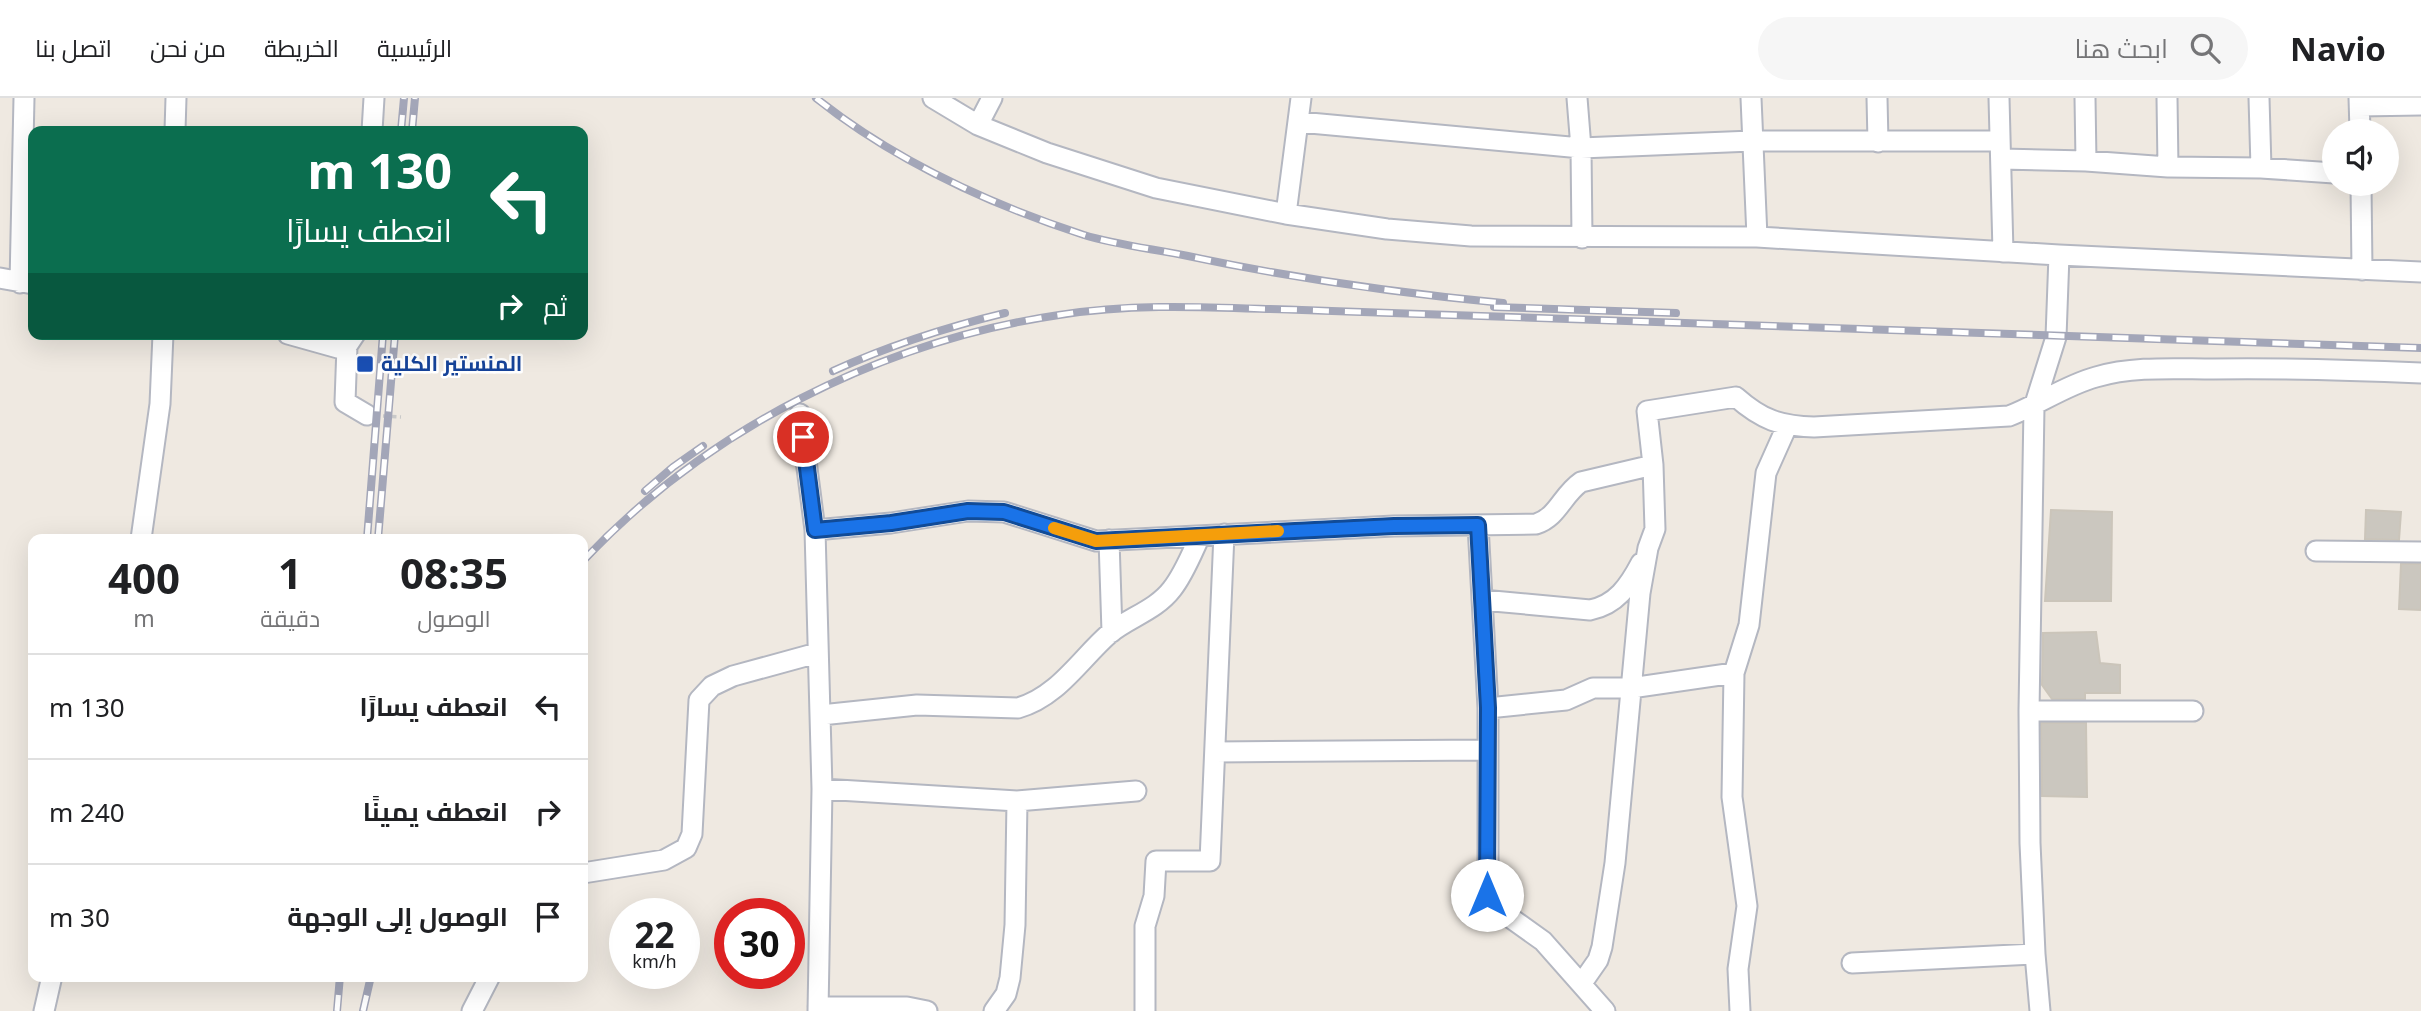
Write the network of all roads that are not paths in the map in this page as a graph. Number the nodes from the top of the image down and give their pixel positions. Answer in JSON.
{"nodes":[{"id":1,"x":24,"y":98,"type":"edge"},
{"id":2,"x":176,"y":98,"type":"edge"},
{"id":3,"x":374,"y":98,"type":"edge"},
{"id":4,"x":933,"y":98,"type":"edge"},
{"id":5,"x":992,"y":98,"type":"edge"},
{"id":6,"x":1301,"y":98,"type":"edge"},
{"id":7,"x":1577,"y":98,"type":"edge"},
{"id":8,"x":1751,"y":98,"type":"edge"},
{"id":9,"x":1877,"y":98,"type":"edge"},
{"id":10,"x":1998,"y":98,"type":"edge"},
{"id":11,"x":2085,"y":98,"type":"edge"},
{"id":12,"x":2167,"y":98,"type":"edge"},
{"id":13,"x":2259,"y":98,"type":"edge"},
{"id":14,"x":2360,"y":102,"type":"edge"},
{"id":15,"x":2421,"y":106,"type":"edge"},
{"id":16,"x":1299,"y":122,"type":"junction"},
{"id":17,"x":978,"y":125,"type":"junction"},
{"id":18,"x":175,"y":126,"type":"edge"},
{"id":19,"x":372,"y":126,"type":"edge"},
{"id":20,"x":1752,"y":141,"type":"junction"},
{"id":21,"x":1878,"y":142,"type":"junction"},
{"id":22,"x":1581,"y":148,"type":"junction"},
{"id":23,"x":2000,"y":150,"type":"junction"},
{"id":24,"x":2086,"y":161,"type":"junction"},
{"id":25,"x":2168,"y":167,"type":"junction"},
{"id":26,"x":2261,"y":168,"type":"junction"},
{"id":27,"x":2322,"y":172,"type":"edge"},
{"id":28,"x":2361,"y":196,"type":"edge"},
{"id":29,"x":1286,"y":214,"type":"junction"},
{"id":30,"x":1758,"y":237,"type":"junction"},
{"id":31,"x":1582,"y":238,"type":"junction"},
{"id":32,"x":2003,"y":252,"type":"junction"},
{"id":33,"x":2059,"y":255,"type":"junction"},
{"id":34,"x":2362,"y":270,"type":"junction"},
{"id":35,"x":2421,"y":272,"type":"edge"},
{"id":36,"x":0,"y":278,"type":"edge"},
{"id":37,"x":26,"y":284,"type":"edge"},
{"id":38,"x":163,"y":340,"type":"edge"},
{"id":39,"x":309,"y":340,"type":"edge"},
{"id":40,"x":351,"y":340,"type":"edge"},
{"id":41,"x":2421,"y":373,"type":"edge"},
{"id":42,"x":2034,"y":407,"type":"junction"},
{"id":43,"x":800,"y":414,"type":"dead end"},
{"id":44,"x":367,"y":415,"type":"dead end"},
{"id":45,"x":1787,"y":426,"type":"junction"},
{"id":46,"x":1653,"y":465,"type":"junction"},
{"id":47,"x":1478,"y":525,"type":"junction"},
{"id":48,"x":815,"y":530,"type":"junction"},
{"id":49,"x":142,"y":534,"type":"edge"},
{"id":50,"x":1224,"y":534,"type":"junction"},
{"id":51,"x":1200,"y":536,"type":"junction"},
{"id":52,"x":1109,"y":540,"type":"junction"},
{"id":53,"x":1648,"y":548,"type":"junction"},
{"id":54,"x":2316,"y":551,"type":"dead end"},
{"id":55,"x":2421,"y":552,"type":"edge"},
{"id":56,"x":1482,"y":600,"type":"junction"},
{"id":57,"x":1112,"y":632,"type":"junction"},
{"id":58,"x":817,"y":653,"type":"junction"},
{"id":59,"x":1734,"y":673,"type":"junction"},
{"id":60,"x":1631,"y":688,"type":"junction"},
{"id":61,"x":1488,"y":708,"type":"junction"},
{"id":62,"x":2029,"y":711,"type":"junction"},
{"id":63,"x":2193,"y":711,"type":"dead end"},
{"id":64,"x":821,"y":715,"type":"junction"},
{"id":65,"x":1488,"y":750,"type":"junction"},
{"id":66,"x":1215,"y":752,"type":"junction"},
{"id":67,"x":822,"y":789,"type":"junction"},
{"id":68,"x":1136,"y":791,"type":"dead end"},
{"id":69,"x":1017,"y":801,"type":"junction"},
{"id":70,"x":588,"y":872,"type":"edge"},
{"id":71,"x":2035,"y":954,"type":"junction"},
{"id":72,"x":1852,"y":963,"type":"dead end"},
{"id":73,"x":51,"y":982,"type":"edge"},
{"id":74,"x":487,"y":982,"type":"edge"},
{"id":75,"x":1582,"y":983,"type":"junction"},
{"id":76,"x":1598,"y":1007,"type":"edge"},
{"id":77,"x":818,"y":1009,"type":"edge"},
{"id":78,"x":44,"y":1011,"type":"edge"},
{"id":79,"x":472,"y":1011,"type":"edge"},
{"id":80,"x":927,"y":1011,"type":"edge"},
{"id":81,"x":994,"y":1011,"type":"edge"},
{"id":82,"x":1144,"y":1011,"type":"edge"},
{"id":83,"x":1740,"y":1011,"type":"edge"},
{"id":84,"x":2040,"y":1011,"type":"edge"}],
"edges":[{"from":1,"to":37,"type":"street"},
{"from":2,"to":18,"type":"street"},
{"from":3,"to":19,"type":"street"},
{"from":4,"to":17,"type":"street"},
{"from":5,"to":17,"type":"street"},
{"from":6,"to":16,"type":"street"},
{"from":7,"to":22,"type":"street"},
{"from":8,"to":20,"type":"street"},
{"from":9,"to":21,"type":"street"},
{"from":10,"to":23,"type":"street"},
{"from":11,"to":24,"type":"street"},
{"from":12,"to":25,"type":"street"},
{"from":13,"to":26,"type":"street"},
{"from":14,"to":15,"type":"street"},
{"from":16,"to":22,"type":"street"},
{"from":16,"to":29,"type":"street"},
{"from":17,"to":29,"type":"street"},
{"from":20,"to":21,"type":"street"},
{"from":20,"to":22,"type":"street"},
{"from":20,"to":30,"type":"street"},
{"from":21,"to":23,"type":"street"},
{"from":22,"to":31,"type":"street"},
{"from":23,"to":24,"type":"street"},
{"from":23,"to":32,"type":"street"},
{"from":24,"to":25,"type":"street"},
{"from":25,"to":26,"type":"street"},
{"from":26,"to":27,"type":"street"},
{"from":28,"to":34,"type":"street"},
{"from":29,"to":31,"type":"street"},
{"from":30,"to":31,"type":"street"},
{"from":30,"to":32,"type":"street"},
{"from":32,"to":33,"type":"street"},
{"from":33,"to":34,"type":"street"},
{"from":33,"to":42,"type":"street"},
{"from":34,"to":35,"type":"street"},
{"from":36,"to":37,"type":"street"},
{"from":38,"to":49,"type":"street"},
{"from":39,"to":40,"type":"street"},
{"from":40,"to":44,"type":"street"},
{"from":41,"to":42,"type":"street"},
{"from":42,"to":45,"type":"street"},
{"from":42,"to":62,"type":"street"},
{"from":43,"to":48,"type":"street"},
{"from":45,"to":46,"type":"street"},
{"from":45,"to":59,"type":"street"},
{"from":46,"to":47,"type":"street"},
{"from":46,"to":53,"type":"street"},
{"from":47,"to":50,"type":"street"},
{"from":47,"to":56,"type":"street"},
{"from":48,"to":52,"type":"street"},
{"from":48,"to":58,"type":"street"},
{"from":50,"to":51,"type":"street"},
{"from":50,"to":66,"type":"street"},
{"from":51,"to":52,"type":"street"},
{"from":51,"to":57,"type":"street"},
{"from":52,"to":57,"type":"street"},
{"from":53,"to":56,"type":"street"},
{"from":53,"to":60,"type":"street"},
{"from":54,"to":55,"type":"street"},
{"from":56,"to":61,"type":"street"},
{"from":57,"to":64,"type":"street"},
{"from":58,"to":64,"type":"street"},
{"from":58,"to":70,"type":"street"},
{"from":59,"to":60,"type":"street"},
{"from":59,"to":83,"type":"street"},
{"from":60,"to":61,"type":"street"},
{"from":60,"to":75,"type":"street"},
{"from":61,"to":65,"type":"street"},
{"from":62,"to":63,"type":"street"},
{"from":62,"to":71,"type":"street"},
{"from":64,"to":67,"type":"street"},
{"from":65,"to":66,"type":"street"},
{"from":65,"to":75,"type":"street"},
{"from":66,"to":82,"type":"street"},
{"from":67,"to":69,"type":"street"},
{"from":67,"to":77,"type":"street"},
{"from":68,"to":69,"type":"street"},
{"from":69,"to":81,"type":"street"},
{"from":71,"to":72,"type":"street"},
{"from":71,"to":84,"type":"street"},
{"from":73,"to":78,"type":"street"},
{"from":74,"to":79,"type":"street"},
{"from":75,"to":76,"type":"street"},
{"from":77,"to":80,"type":"street"}]}
